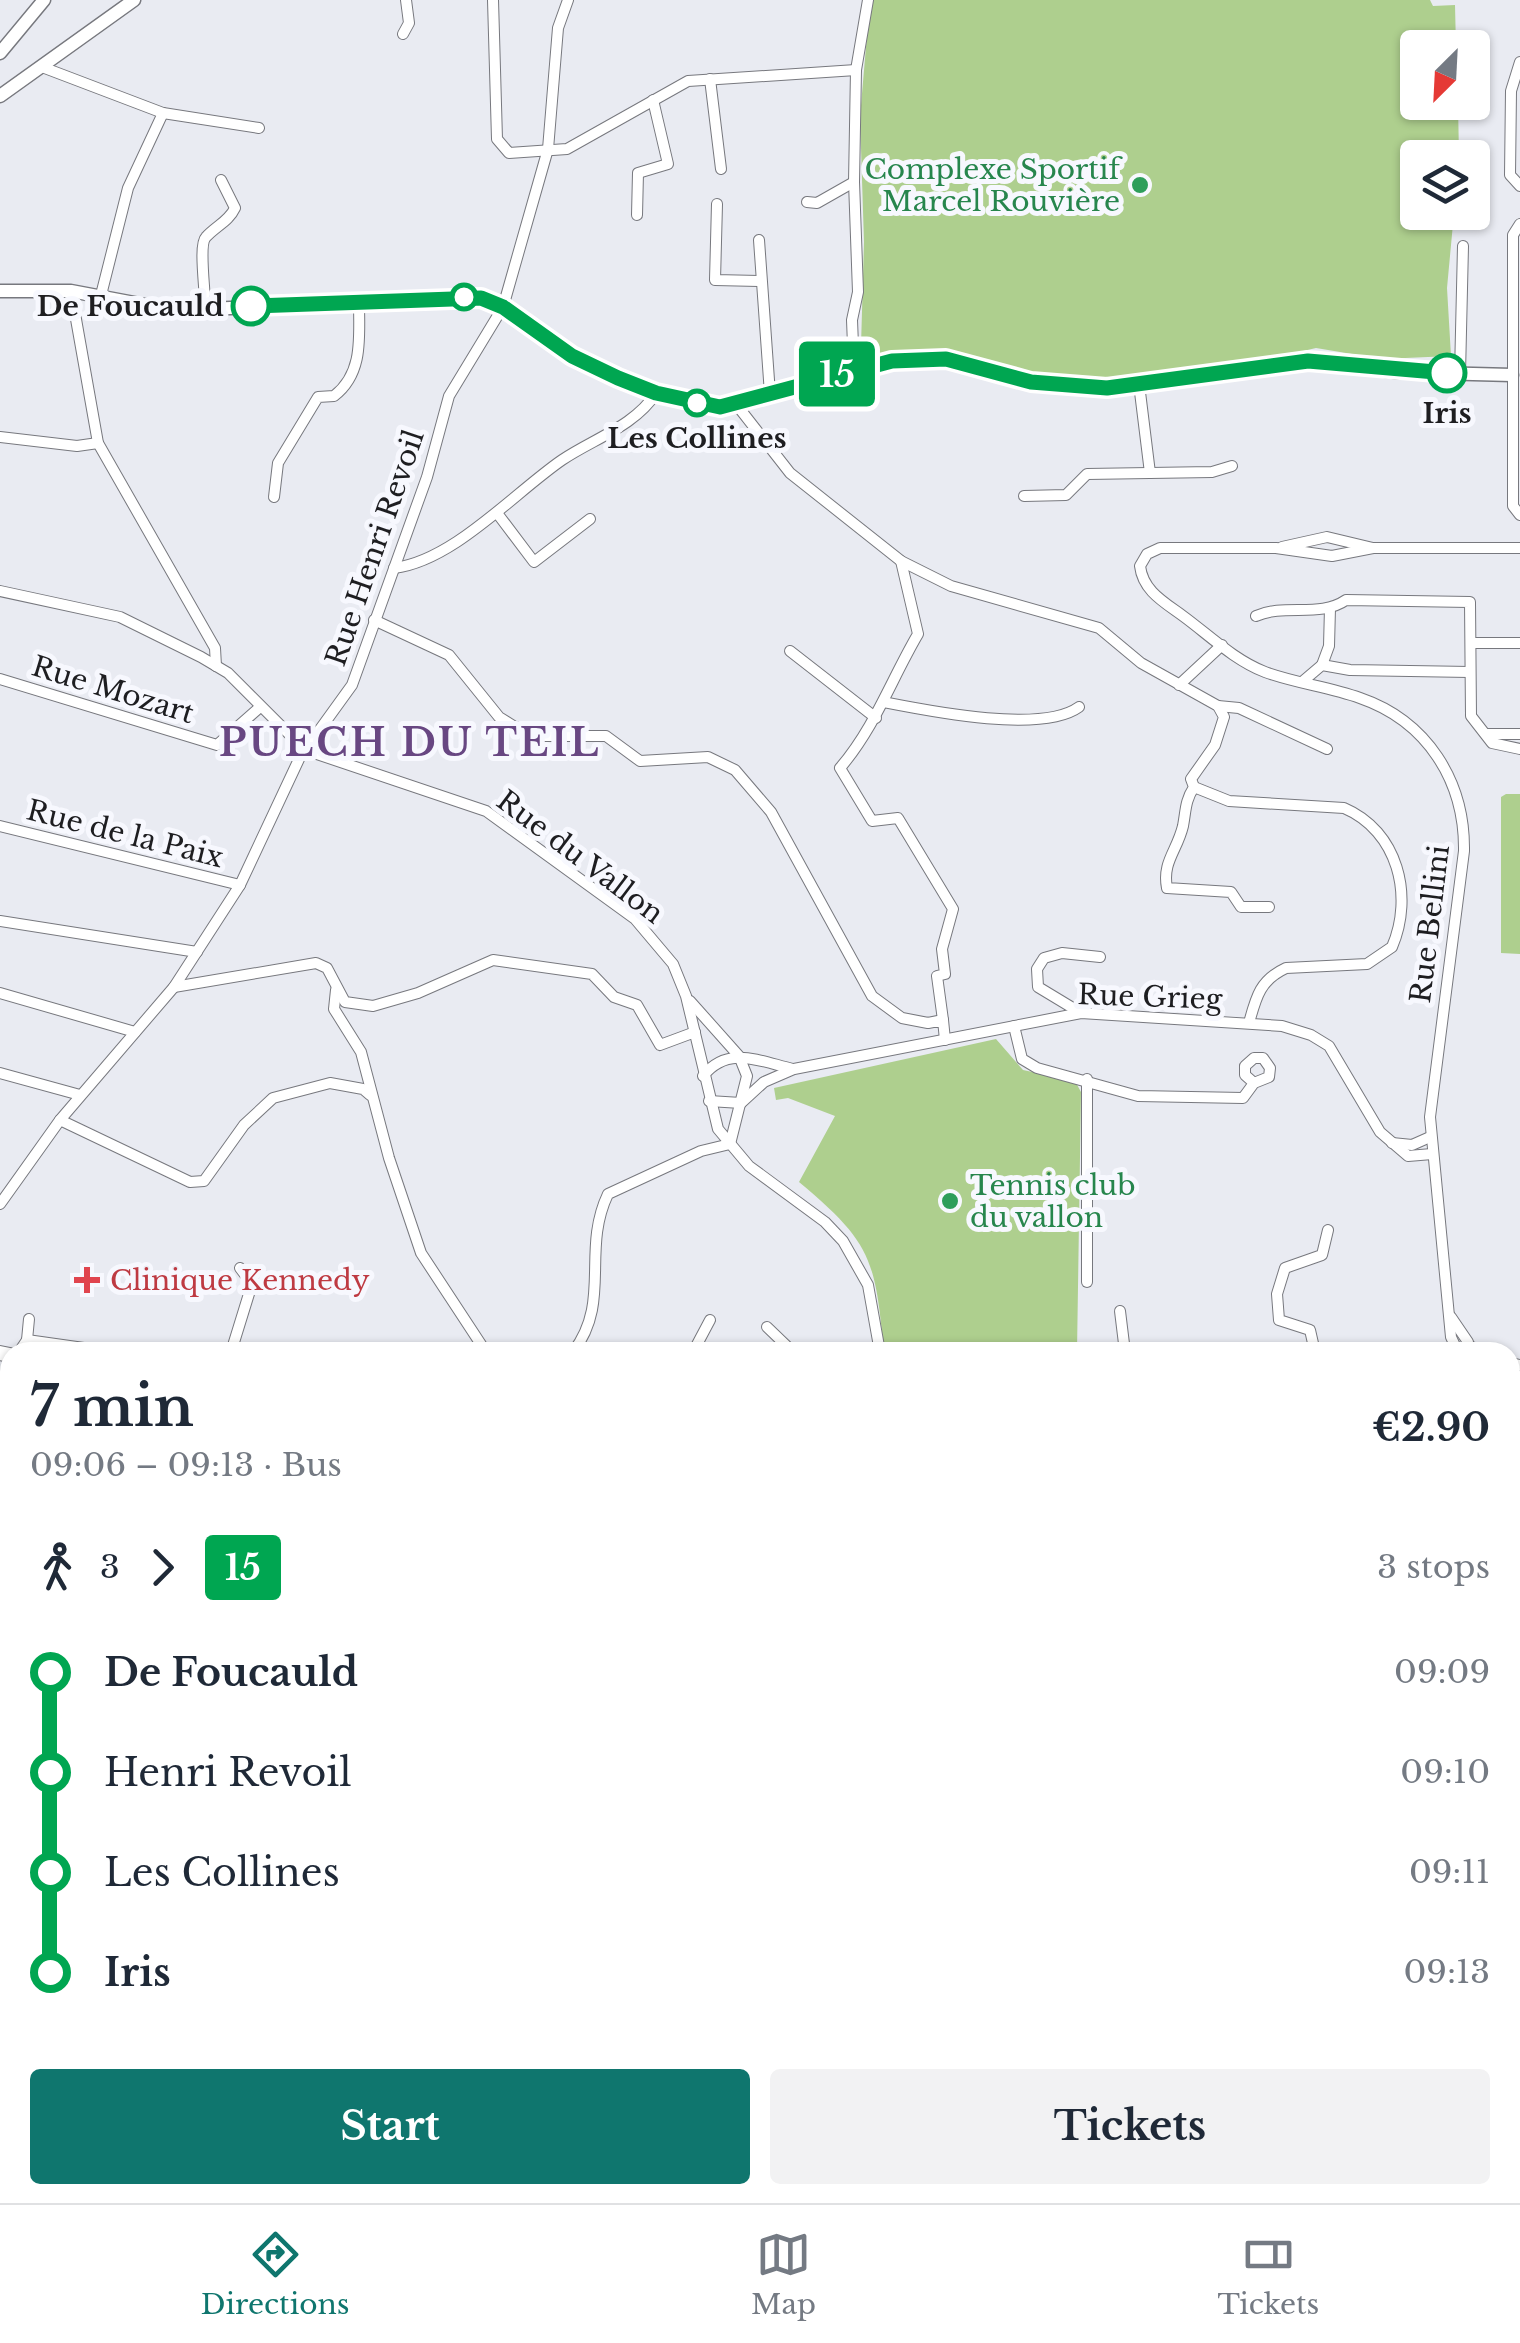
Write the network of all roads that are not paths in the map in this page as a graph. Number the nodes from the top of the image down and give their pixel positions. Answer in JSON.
{"nodes":[{"id":1,"x":44,"y":0,"type":"edge"},
{"id":2,"x":134,"y":0,"type":"edge"},
{"id":3,"x":406,"y":0,"type":"edge"},
{"id":4,"x":492,"y":0,"type":"edge"},
{"id":5,"x":568,"y":0,"type":"edge"},
{"id":6,"x":868,"y":0,"type":"edge"},
{"id":7,"x":404,"y":34,"type":"dead end"},
{"id":8,"x":0,"y":53,"type":"edge"},
{"id":9,"x":1520,"y":62,"type":"edge"},
{"id":10,"x":42,"y":67,"type":"junction"},
{"id":11,"x":856,"y":70,"type":"junction"},
{"id":12,"x":710,"y":79,"type":"junction"},
{"id":13,"x":0,"y":96,"type":"edge"},
{"id":14,"x":654,"y":100,"type":"junction"},
{"id":15,"x":163,"y":113,"type":"junction"},
{"id":16,"x":260,"y":128,"type":"dead end"},
{"id":17,"x":547,"y":152,"type":"junction"},
{"id":18,"x":721,"y":169,"type":"dead end"},
{"id":19,"x":222,"y":180,"type":"dead end"},
{"id":20,"x":854,"y":182,"type":"junction"},
{"id":21,"x":1520,"y":186,"type":"edge"},
{"id":22,"x":806,"y":202,"type":"dead end"},
{"id":23,"x":717,"y":204,"type":"dead end"},
{"id":24,"x":637,"y":215,"type":"dead end"},
{"id":25,"x":1520,"y":224,"type":"edge"},
{"id":26,"x":759,"y":240,"type":"dead end"},
{"id":27,"x":1463,"y":246,"type":"dead end"},
{"id":28,"x":759,"y":281,"type":"junction"},
{"id":29,"x":0,"y":291,"type":"edge"},
{"id":30,"x":70,"y":291,"type":"junction"},
{"id":31,"x":102,"y":295,"type":"junction"},
{"id":32,"x":359,"y":302,"type":"junction"},
{"id":33,"x":503,"y":307,"type":"junction"},
{"id":34,"x":205,"y":309,"type":"junction"},
{"id":35,"x":1516,"y":337,"type":"edge"},
{"id":36,"x":854,"y":370,"type":"junction"},
{"id":37,"x":1460,"y":374,"type":"junction"},
{"id":38,"x":1512,"y":375,"type":"junction"},
{"id":39,"x":1139,"y":384,"type":"junction"},
{"id":40,"x":656,"y":393,"type":"junction"},
{"id":41,"x":770,"y":394,"type":"junction"},
{"id":42,"x":1516,"y":401,"type":"edge"},
{"id":43,"x":736,"y":404,"type":"junction"},
{"id":44,"x":0,"y":436,"type":"edge"},
{"id":45,"x":98,"y":443,"type":"junction"},
{"id":46,"x":1232,"y":466,"type":"dead end"},
{"id":47,"x":1150,"y":473,"type":"junction"},
{"id":48,"x":1024,"y":496,"type":"dead end"},
{"id":49,"x":274,"y":497,"type":"dead end"},
{"id":50,"x":497,"y":513,"type":"junction"},
{"id":51,"x":1520,"y":515,"type":"edge"},
{"id":52,"x":590,"y":519,"type":"dead end"},
{"id":53,"x":1276,"y":548,"type":"junction"},
{"id":54,"x":1373,"y":548,"type":"junction"},
{"id":55,"x":1520,"y":548,"type":"edge"},
{"id":56,"x":901,"y":561,"type":"junction"},
{"id":57,"x":394,"y":568,"type":"junction"},
{"id":58,"x":0,"y":591,"type":"edge"},
{"id":59,"x":1330,"y":608,"type":"junction"},
{"id":60,"x":1256,"y":616,"type":"dead end"},
{"id":61,"x":374,"y":620,"type":"junction"},
{"id":62,"x":1470,"y":643,"type":"junction"},
{"id":63,"x":1520,"y":643,"type":"edge"},
{"id":64,"x":1222,"y":645,"type":"junction"},
{"id":65,"x":790,"y":652,"type":"dead end"},
{"id":66,"x":1322,"y":665,"type":"junction"},
{"id":67,"x":216,"y":666,"type":"junction"},
{"id":68,"x":1470,"y":672,"type":"junction"},
{"id":69,"x":0,"y":679,"type":"edge"},
{"id":70,"x":1302,"y":682,"type":"junction"},
{"id":71,"x":1179,"y":685,"type":"junction"},
{"id":72,"x":883,"y":702,"type":"junction"},
{"id":73,"x":1218,"y":706,"type":"junction"},
{"id":74,"x":1079,"y":707,"type":"dead end"},
{"id":75,"x":259,"y":708,"type":"junction"},
{"id":76,"x":876,"y":718,"type":"junction"},
{"id":77,"x":1486,"y":734,"type":"junction"},
{"id":78,"x":1520,"y":734,"type":"edge"},
{"id":79,"x":1327,"y":748,"type":"dead end"},
{"id":80,"x":1520,"y":749,"type":"edge"},
{"id":81,"x":305,"y":750,"type":"junction"},
{"id":82,"x":1194,"y":786,"type":"junction"},
{"id":83,"x":0,"y":826,"type":"edge"},
{"id":84,"x":240,"y":885,"type":"junction"},
{"id":85,"x":1270,"y":907,"type":"dead end"},
{"id":86,"x":0,"y":921,"type":"edge"},
{"id":87,"x":197,"y":952,"type":"junction"},
{"id":88,"x":1100,"y":957,"type":"dead end"},
{"id":89,"x":174,"y":987,"type":"junction"},
{"id":90,"x":336,"y":988,"type":"junction"},
{"id":91,"x":0,"y":993,"type":"edge"},
{"id":92,"x":686,"y":996,"type":"junction"},
{"id":93,"x":1081,"y":1013,"type":"junction"},
{"id":94,"x":943,"y":1020,"type":"junction"},
{"id":95,"x":1249,"y":1023,"type":"junction"},
{"id":96,"x":1014,"y":1026,"type":"junction"},
{"id":97,"x":135,"y":1032,"type":"junction"},
{"id":98,"x":695,"y":1032,"type":"junction"},
{"id":99,"x":945,"y":1040,"type":"junction"},
{"id":100,"x":738,"y":1056,"type":"junction"},
{"id":101,"x":794,"y":1069,"type":"junction"},
{"id":102,"x":0,"y":1073,"type":"edge"},
{"id":103,"x":703,"y":1076,"type":"junction"},
{"id":104,"x":1088,"y":1079,"type":"junction"},
{"id":105,"x":1254,"y":1083,"type":"dead end"},
{"id":106,"x":80,"y":1095,"type":"junction"},
{"id":107,"x":371,"y":1096,"type":"junction"},
{"id":108,"x":709,"y":1101,"type":"junction"},
{"id":109,"x":741,"y":1103,"type":"junction"},
{"id":110,"x":60,"y":1120,"type":"junction"},
{"id":111,"x":718,"y":1128,"type":"junction"},
{"id":112,"x":1430,"y":1137,"type":"junction"},
{"id":113,"x":1392,"y":1143,"type":"junction"},
{"id":114,"x":730,"y":1144,"type":"junction"},
{"id":115,"x":701,"y":1151,"type":"junction"},
{"id":116,"x":1432,"y":1154,"type":"junction"},
{"id":117,"x":1408,"y":1156,"type":"junction"},
{"id":118,"x":1434,"y":1175,"type":"junction"},
{"id":119,"x":0,"y":1204,"type":"edge"},
{"id":120,"x":1328,"y":1230,"type":"dead end"},
{"id":121,"x":240,"y":1268,"type":"dead end"},
{"id":122,"x":1087,"y":1282,"type":"dead end"},
{"id":123,"x":1120,"y":1311,"type":"dead end"},
{"id":124,"x":29,"y":1319,"type":"dead end"},
{"id":125,"x":710,"y":1320,"type":"dead end"},
{"id":126,"x":768,"y":1327,"type":"dead end"},
{"id":127,"x":27,"y":1340,"type":"joint"},
{"id":128,"x":41,"y":1342,"type":"edge"},
{"id":129,"x":234,"y":1342,"type":"edge"},
{"id":130,"x":479,"y":1342,"type":"edge"},
{"id":131,"x":579,"y":1342,"type":"edge"},
{"id":132,"x":699,"y":1342,"type":"edge"},
{"id":133,"x":783,"y":1342,"type":"edge"},
{"id":134,"x":878,"y":1342,"type":"edge"},
{"id":135,"x":1124,"y":1342,"type":"edge"},
{"id":136,"x":1313,"y":1342,"type":"edge"},
{"id":137,"x":1459,"y":1342,"type":"edge"}],
"edges":[{"from":1,"to":8,"type":"street"},
{"from":2,"to":10,"type":"street"},
{"from":3,"to":7,"type":"street"},
{"from":4,"to":17,"type":"street"},
{"from":5,"to":17,"type":"street","name":"Rue Henri Revoil"},
{"from":6,"to":11,"type":"street"},
{"from":9,"to":21,"type":"street"},
{"from":10,"to":13,"type":"street"},
{"from":10,"to":15,"type":"street"},
{"from":11,"to":12,"type":"street"},
{"from":11,"to":20,"type":"street"},
{"from":12,"to":14,"type":"street"},
{"from":12,"to":18,"type":"street"},
{"from":14,"to":17,"type":"street"},
{"from":14,"to":24,"type":"street"},
{"from":15,"to":16,"type":"street"},
{"from":15,"to":31,"type":"street"},
{"from":17,"to":33,"type":"street","name":"Rue Henri Revoil"},
{"from":19,"to":34,"type":"street"},
{"from":20,"to":22,"type":"street"},
{"from":20,"to":36,"type":"street"},
{"from":23,"to":28,"type":"street"},
{"from":25,"to":35,"type":"street"},
{"from":26,"to":28,"type":"street"},
{"from":27,"to":37,"type":"street"},
{"from":28,"to":41,"type":"street"},
{"from":29,"to":30,"type":"street"},
{"from":30,"to":31,"type":"street"},
{"from":30,"to":45,"type":"street"},
{"from":31,"to":34,"type":"street"},
{"from":32,"to":33,"type":"street"},
{"from":32,"to":34,"type":"street"},
{"from":32,"to":49,"type":"street"},
{"from":33,"to":40,"type":"street"},
{"from":33,"to":57,"type":"street","name":"Rue Henri Revoil"},
{"from":35,"to":38,"type":"street"},
{"from":36,"to":39,"type":"street"},
{"from":36,"to":41,"type":"street"},
{"from":37,"to":38,"type":"street"},
{"from":37,"to":39,"type":"street"},
{"from":38,"to":42,"type":"street"},
{"from":39,"to":47,"type":"street"},
{"from":40,"to":43,"type":"street"},
{"from":40,"to":50,"type":"street"},
{"from":41,"to":43,"type":"street"},
{"from":42,"to":51,"type":"street"},
{"from":43,"to":56,"type":"street"},
{"from":44,"to":45,"type":"street"},
{"from":45,"to":67,"type":"street"},
{"from":46,"to":47,"type":"street"},
{"from":47,"to":48,"type":"street"},
{"from":50,"to":52,"type":"street"},
{"from":50,"to":57,"type":"street"},
{"from":53,"to":54,"type":"street"},
{"from":53,"to":54,"type":"street"},
{"from":53,"to":64,"type":"street","name":"Rue Bellini"},
{"from":54,"to":55,"type":"street"},
{"from":56,"to":71,"type":"street"},
{"from":56,"to":72,"type":"street"},
{"from":57,"to":61,"type":"street","name":"Rue Henri Revoil"},
{"from":58,"to":67,"type":"street"},
{"from":59,"to":60,"type":"street"},
{"from":59,"to":62,"type":"street"},
{"from":59,"to":66,"type":"street"},
{"from":61,"to":81,"type":"street","name":"Rue Henri Revoil"},
{"from":61,"to":94,"type":"street"},
{"from":62,"to":63,"type":"street"},
{"from":62,"to":68,"type":"street"},
{"from":64,"to":70,"type":"street","name":"Rue Bellini"},
{"from":64,"to":71,"type":"street"},
{"from":65,"to":76,"type":"street"},
{"from":66,"to":68,"type":"street"},
{"from":66,"to":70,"type":"street"},
{"from":67,"to":75,"type":"street"},
{"from":68,"to":77,"type":"street"},
{"from":69,"to":75,"type":"street","name":"Rue Mozart"},
{"from":70,"to":112,"type":"street","name":"Rue Bellini"},
{"from":71,"to":73,"type":"street"},
{"from":72,"to":74,"type":"street"},
{"from":72,"to":76,"type":"street"},
{"from":73,"to":79,"type":"street"},
{"from":73,"to":82,"type":"street"},
{"from":75,"to":81,"type":"street"},
{"from":76,"to":94,"type":"street"},
{"from":77,"to":78,"type":"street"},
{"from":77,"to":80,"type":"street"},
{"from":81,"to":84,"type":"street","name":"Rue Henri Revoil"},
{"from":81,"to":92,"type":"street","name":"Rue du Vallon"},
{"from":82,"to":85,"type":"street"},
{"from":82,"to":95,"type":"street"},
{"from":83,"to":84,"type":"street","name":"Rue de la Paix"},
{"from":84,"to":87,"type":"street","name":"Rue Henri Revoil"},
{"from":86,"to":87,"type":"street"},
{"from":87,"to":89,"type":"street","name":"Rue Henri Revoil"},
{"from":88,"to":93,"type":"street"},
{"from":89,"to":90,"type":"street"},
{"from":89,"to":97,"type":"street","name":"Rue Henri Revoil"},
{"from":90,"to":98,"type":"street"},
{"from":90,"to":107,"type":"street"},
{"from":91,"to":97,"type":"street"},
{"from":92,"to":98,"type":"street","name":"Rue du Vallon"},
{"from":92,"to":100,"type":"street","name":"Rue du Vallon"},
{"from":93,"to":95,"type":"street","name":"Rue Grieg"},
{"from":93,"to":96,"type":"street","name":"Rue Grieg"},
{"from":94,"to":99,"type":"street"},
{"from":95,"to":113,"type":"street","name":"Rue Grieg"},
{"from":96,"to":99,"type":"street","name":"Rue Grieg"},
{"from":96,"to":104,"type":"street"},
{"from":97,"to":106,"type":"street","name":"Rue Henri Revoil"},
{"from":98,"to":103,"type":"street","name":"Rue du Vallon"},
{"from":99,"to":101,"type":"street","name":"Rue Grieg"},
{"from":100,"to":101,"type":"street","name":"Rue Grieg"},
{"from":100,"to":103,"type":"street"},
{"from":100,"to":109,"type":"street"},
{"from":101,"to":109,"type":"street","name":"Rue Grieg"},
{"from":102,"to":106,"type":"street"},
{"from":103,"to":108,"type":"street","name":"Rue du Vallon"},
{"from":104,"to":105,"type":"street"},
{"from":104,"to":122,"type":"street"},
{"from":106,"to":110,"type":"street","name":"Rue Henri Revoil"},
{"from":107,"to":110,"type":"street"},
{"from":107,"to":130,"type":"street"},
{"from":108,"to":109,"type":"street"},
{"from":108,"to":111,"type":"street","name":"Rue du Vallon"},
{"from":109,"to":114,"type":"street"},
{"from":110,"to":119,"type":"street","name":"Rue Henri Revoil"},
{"from":111,"to":114,"type":"street","name":"Rue du Vallon"},
{"from":111,"to":115,"type":"street"},
{"from":112,"to":113,"type":"street"},
{"from":112,"to":116,"type":"street","name":"Rue Bellini"},
{"from":113,"to":117,"type":"street","name":"Rue Grieg"},
{"from":114,"to":115,"type":"street"},
{"from":114,"to":134,"type":"street","name":"Rue du Vallon"},
{"from":115,"to":131,"type":"street"},
{"from":116,"to":117,"type":"street"},
{"from":116,"to":118,"type":"street","name":"Rue Bellini"},
{"from":117,"to":118,"type":"street","name":"Rue Grieg"},
{"from":118,"to":137,"type":"street","name":"Rue Bellini"},
{"from":120,"to":136,"type":"street"},
{"from":121,"to":129,"type":"street"},
{"from":123,"to":135,"type":"street"},
{"from":124,"to":127,"type":"street"},
{"from":125,"to":132,"type":"street"},
{"from":126,"to":133,"type":"street"},
{"from":127,"to":128,"type":"street"}]}
